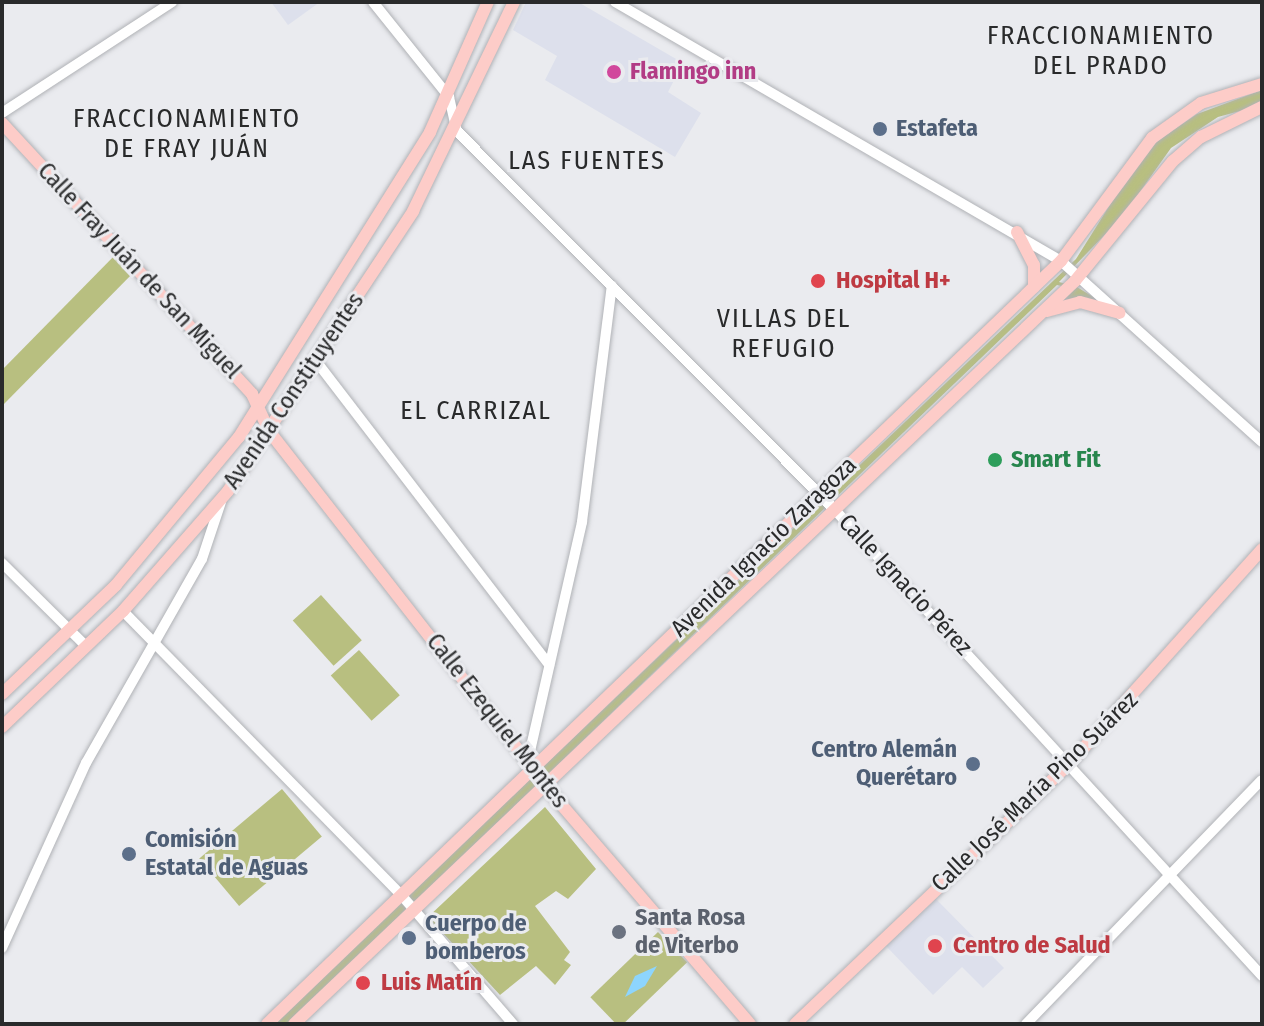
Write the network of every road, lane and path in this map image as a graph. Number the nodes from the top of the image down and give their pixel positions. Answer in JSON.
{"nodes":[{"id":1,"x":172,"y":2,"type":"edge"},
{"id":2,"x":373,"y":2,"type":"edge"},
{"id":3,"x":488,"y":2,"type":"edge"},
{"id":4,"x":514,"y":2,"type":"edge"},
{"id":5,"x":615,"y":2,"type":"edge"},
{"id":6,"x":1262,"y":84,"type":"edge"},
{"id":7,"x":449,"y":97,"type":"junction"},
{"id":8,"x":1262,"y":107,"type":"edge"},
{"id":9,"x":2,"y":113,"type":"edge"},
{"id":10,"x":1186,"y":113,"type":"junction"},
{"id":11,"x":2,"y":123,"type":"edge"},
{"id":12,"x":457,"y":131,"type":"junction"},
{"id":13,"x":1201,"y":137,"type":"junction"},
{"id":14,"x":1017,"y":232,"type":"junction"},
{"id":15,"x":1061,"y":261,"type":"junction"},
{"id":16,"x":1079,"y":277,"type":"junction"},
{"id":17,"x":612,"y":286,"type":"junction"},
{"id":18,"x":1034,"y":287,"type":"junction"},
{"id":19,"x":1120,"y":313,"type":"junction"},
{"id":20,"x":1041,"y":314,"type":"junction"},
{"id":21,"x":316,"y":361,"type":"junction"},
{"id":22,"x":259,"y":408,"type":"junction"},
{"id":23,"x":269,"y":431,"type":"junction"},
{"id":24,"x":1262,"y":442,"type":"edge"},
{"id":25,"x":818,"y":494,"type":"junction"},
{"id":26,"x":221,"y":501,"type":"junction"},
{"id":27,"x":835,"y":510,"type":"junction"},
{"id":28,"x":1262,"y":549,"type":"edge"},
{"id":29,"x":2,"y":563,"type":"edge"},
{"id":30,"x":123,"y":611,"type":"junction"},
{"id":31,"x":70,"y":629,"type":"junction"},
{"id":32,"x":153,"y":643,"type":"junction"},
{"id":33,"x":86,"y":646,"type":"junction"},
{"id":34,"x":549,"y":665,"type":"junction"},
{"id":35,"x":2,"y":694,"type":"edge"},
{"id":36,"x":2,"y":727,"type":"edge"},
{"id":37,"x":1071,"y":762,"type":"junction"},
{"id":38,"x":531,"y":765,"type":"junction"},
{"id":39,"x":1262,"y":780,"type":"edge"},
{"id":40,"x":547,"y":787,"type":"junction"},
{"id":41,"x":1173,"y":871,"type":"junction"},
{"id":42,"x":403,"y":897,"type":"junction"},
{"id":43,"x":414,"y":911,"type":"junction"},
{"id":44,"x":2,"y":948,"type":"edge"},
{"id":45,"x":1262,"y":976,"type":"edge"},
{"id":46,"x":267,"y":1024,"type":"edge"},
{"id":47,"x":294,"y":1024,"type":"edge"},
{"id":48,"x":513,"y":1024,"type":"edge"},
{"id":49,"x":750,"y":1024,"type":"edge"},
{"id":50,"x":795,"y":1024,"type":"edge"},
{"id":51,"x":1026,"y":1024,"type":"edge"}],
"edges":[{"from":1,"to":9,"type":"street"},
{"from":2,"to":7,"type":"street"},
{"from":3,"to":7,"type":"main road","name":"Avenida Constituyentes"},
{"from":4,"to":12,"type":"main road","name":"Avenida Constituyentes"},
{"from":5,"to":14,"type":"street"},
{"from":6,"to":10,"type":"main road","name":"Avenida Ignacio Zaragoza"},
{"from":7,"to":12,"type":"street"},
{"from":7,"to":22,"type":"main road","name":"Avenida Constituyentes"},
{"from":8,"to":13,"type":"main road","name":"Avenida Ignacio Zaragoza"},
{"from":10,"to":13,"type":"main road"},
{"from":10,"to":15,"type":"main road","name":"Avenida Ignacio Zaragoza"},
{"from":11,"to":22,"type":"main road","name":"Calle Fray Juán de San Miguel"},
{"from":12,"to":17,"type":"street","name":"Calle Ignacio Pérez"},
{"from":12,"to":21,"type":"main road","name":"Avenida Constituyentes"},
{"from":13,"to":16,"type":"main road","name":"Avenida Ignacio Zaragoza"},
{"from":14,"to":15,"type":"street"},
{"from":14,"to":18,"type":"main road"},
{"from":15,"to":16,"type":"street"},
{"from":15,"to":18,"type":"main road","name":"Avenida Ignacio Zaragoza"},
{"from":16,"to":19,"type":"street"},
{"from":16,"to":20,"type":"main road","name":"Avenida Ignacio Zaragoza"},
{"from":17,"to":25,"type":"street","name":"Calle Ignacio Pérez"},
{"from":17,"to":34,"type":"street"},
{"from":18,"to":25,"type":"main road","name":"Avenida Ignacio Zaragoza"},
{"from":19,"to":20,"type":"main road"},
{"from":19,"to":24,"type":"street"},
{"from":20,"to":27,"type":"main road","name":"Avenida Ignacio Zaragoza"},
{"from":21,"to":23,"type":"main road","name":"Avenida Constituyentes"},
{"from":21,"to":34,"type":"street"},
{"from":22,"to":23,"type":"main road","name":"Calle Ezequiel Montes"},
{"from":22,"to":31,"type":"main road","name":"Avenida Constituyentes"},
{"from":23,"to":26,"type":"main road","name":"Avenida Constituyentes"},
{"from":23,"to":38,"type":"main road","name":"Calle Ezequiel Montes"},
{"from":25,"to":27,"type":"street","name":"Calle Ignacio Pérez"},
{"from":25,"to":38,"type":"main road","name":"Avenida Ignacio Zaragoza"},
{"from":26,"to":30,"type":"main road","name":"Avenida Constituyentes"},
{"from":26,"to":32,"type":"street"},
{"from":27,"to":37,"type":"street","name":"Calle Ignacio Pérez"},
{"from":27,"to":40,"type":"main road","name":"Avenida Ignacio Zaragoza"},
{"from":28,"to":37,"type":"main road","name":"Calle José María Pino Suárez"},
{"from":29,"to":31,"type":"street"},
{"from":30,"to":32,"type":"street"},
{"from":30,"to":33,"type":"main road","name":"Avenida Constituyentes"},
{"from":31,"to":33,"type":"street"},
{"from":31,"to":35,"type":"main road","name":"Avenida Constituyentes"},
{"from":32,"to":42,"type":"street"},
{"from":32,"to":44,"type":"street"},
{"from":33,"to":36,"type":"main road","name":"Avenida Constituyentes"},
{"from":34,"to":38,"type":"street"},
{"from":37,"to":41,"type":"street","name":"Calle Ignacio Pérez"},
{"from":37,"to":50,"type":"main road","name":"Calle José María Pino Suárez"},
{"from":38,"to":40,"type":"main road","name":"Calle Ezequiel Montes"},
{"from":38,"to":42,"type":"main road","name":"Avenida Ignacio Zaragoza"},
{"from":39,"to":41,"type":"street"},
{"from":40,"to":43,"type":"main road","name":"Avenida Ignacio Zaragoza"},
{"from":40,"to":49,"type":"main road","name":"Calle Ezequiel Montes"},
{"from":41,"to":45,"type":"street","name":"Calle Ignacio Pérez"},
{"from":41,"to":51,"type":"street"},
{"from":42,"to":43,"type":"street"},
{"from":42,"to":46,"type":"main road","name":"Avenida Ignacio Zaragoza"},
{"from":43,"to":47,"type":"main road","name":"Avenida Ignacio Zaragoza"},
{"from":43,"to":48,"type":"street"}]}
